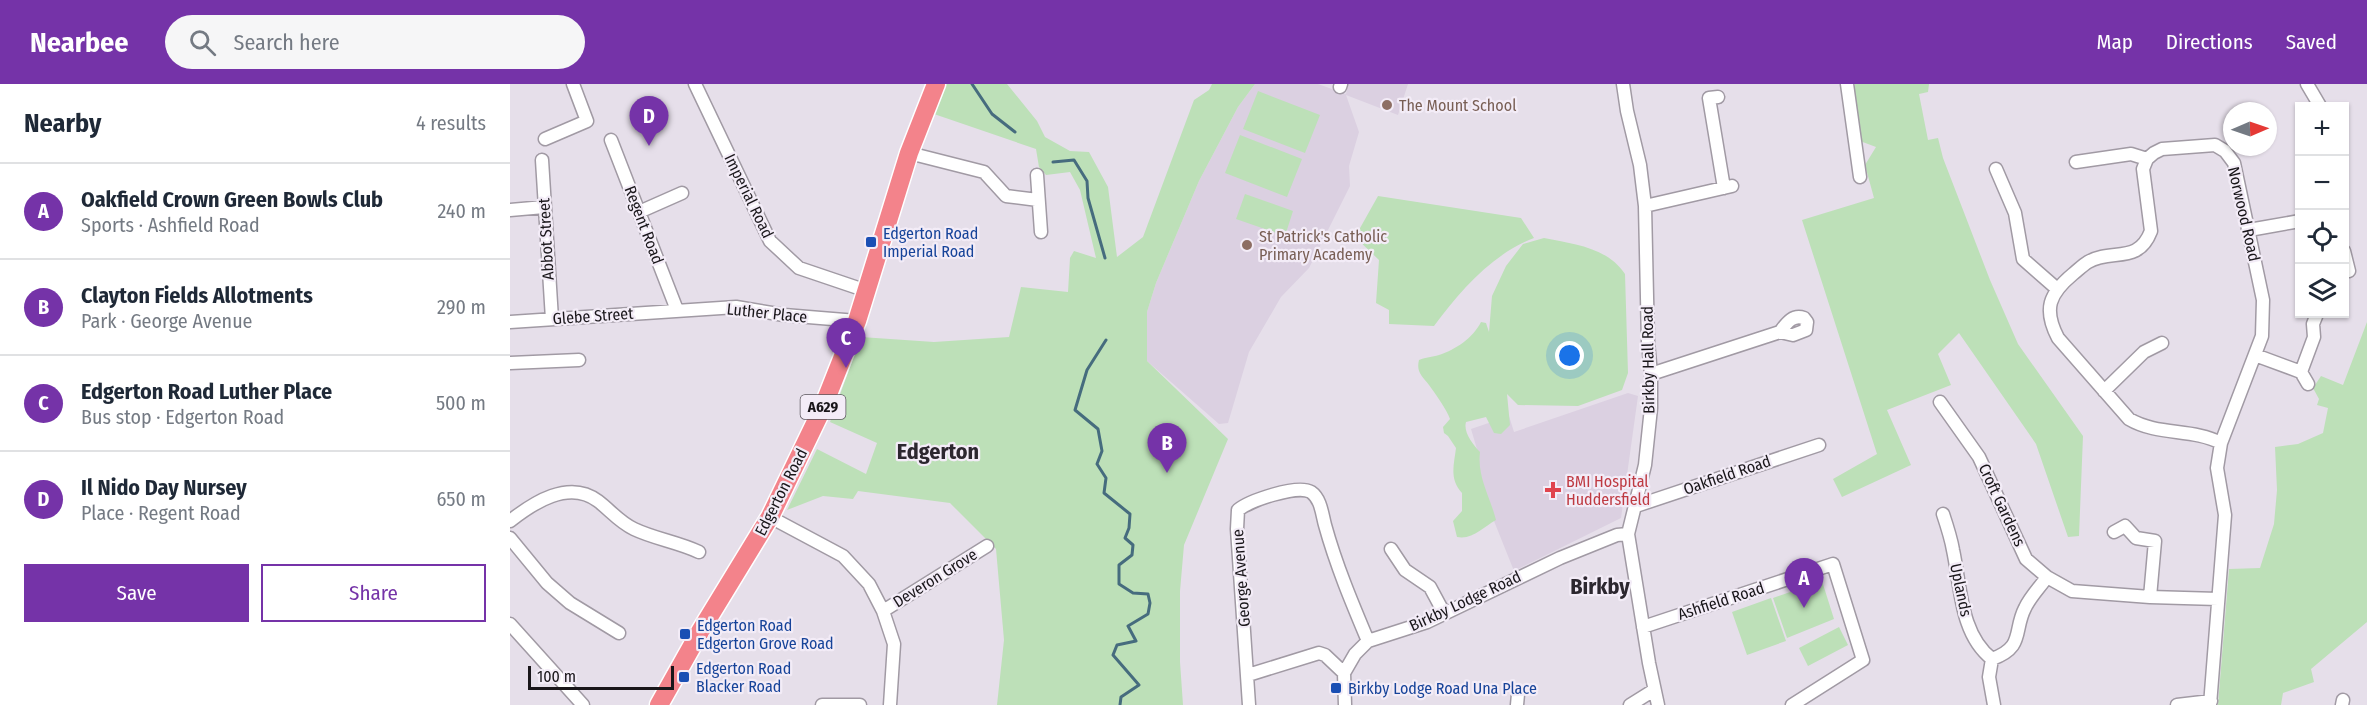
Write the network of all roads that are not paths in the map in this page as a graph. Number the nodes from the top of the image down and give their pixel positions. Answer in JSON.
{"nodes":[{"id":1,"x":573,"y":84,"type":"edge"},
{"id":2,"x":695,"y":84,"type":"edge"},
{"id":3,"x":1623,"y":84,"type":"edge"},
{"id":4,"x":1847,"y":84,"type":"edge"},
{"id":5,"x":2307,"y":84,"type":"edge"},
{"id":6,"x":934,"y":90,"type":"edge"},
{"id":7,"x":1709,"y":98,"type":"dead end"},
{"id":8,"x":2318,"y":102,"type":"edge"},
{"id":9,"x":545,"y":139,"type":"dead end"},
{"id":10,"x":611,"y":140,"type":"dead end"},
{"id":11,"x":909,"y":153,"type":"junction"},
{"id":12,"x":2147,"y":159,"type":"junction"},
{"id":13,"x":542,"y":160,"type":"dead end"},
{"id":14,"x":2076,"y":162,"type":"dead end"},
{"id":15,"x":1996,"y":169,"type":"dead end"},
{"id":16,"x":1037,"y":175,"type":"dead end"},
{"id":17,"x":1860,"y":177,"type":"dead end"},
{"id":18,"x":682,"y":193,"type":"dead end"},
{"id":19,"x":1038,"y":200,"type":"junction"},
{"id":20,"x":1646,"y":206,"type":"junction"},
{"id":21,"x":544,"y":207,"type":"junction"},
{"id":22,"x":510,"y":210,"type":"edge"},
{"id":23,"x":639,"y":212,"type":"junction"},
{"id":24,"x":2295,"y":222,"type":"edge"},
{"id":25,"x":2250,"y":230,"type":"junction"},
{"id":26,"x":1041,"y":232,"type":"dead end"},
{"id":27,"x":2056,"y":288,"type":"junction"},
{"id":28,"x":867,"y":291,"type":"junction"},
{"id":29,"x":677,"y":310,"type":"junction"},
{"id":30,"x":2315,"y":318,"type":"edge"},
{"id":31,"x":552,"y":319,"type":"junction"},
{"id":32,"x":857,"y":321,"type":"junction"},
{"id":33,"x":510,"y":322,"type":"edge"},
{"id":34,"x":1780,"y":332,"type":"dead end"},
{"id":35,"x":2162,"y":343,"type":"dead end"},
{"id":36,"x":2255,"y":355,"type":"junction"},
{"id":37,"x":579,"y":360,"type":"dead end"},
{"id":38,"x":510,"y":363,"type":"edge"},
{"id":39,"x":2301,"y":372,"type":"junction"},
{"id":40,"x":1651,"y":374,"type":"junction"},
{"id":41,"x":2308,"y":384,"type":"dead end"},
{"id":42,"x":2104,"y":391,"type":"junction"},
{"id":43,"x":1940,"y":402,"type":"dead end"},
{"id":44,"x":2221,"y":443,"type":"junction"},
{"id":45,"x":1819,"y":445,"type":"dead end"},
{"id":46,"x":1636,"y":506,"type":"junction"},
{"id":47,"x":1943,"y":514,"type":"dead end"},
{"id":48,"x":770,"y":517,"type":"junction"},
{"id":49,"x":510,"y":520,"type":"edge"},
{"id":50,"x":2114,"y":532,"type":"dead end"},
{"id":51,"x":1628,"y":534,"type":"junction"},
{"id":52,"x":510,"y":538,"type":"edge"},
{"id":53,"x":987,"y":546,"type":"dead end"},
{"id":54,"x":1391,"y":549,"type":"dead end"},
{"id":55,"x":699,"y":552,"type":"dead end"},
{"id":56,"x":2047,"y":577,"type":"junction"},
{"id":57,"x":2150,"y":597,"type":"junction"},
{"id":58,"x":2218,"y":599,"type":"junction"},
{"id":59,"x":883,"y":611,"type":"junction"},
{"id":60,"x":1444,"y":613,"type":"junction"},
{"id":61,"x":510,"y":624,"type":"edge"},
{"id":62,"x":1643,"y":627,"type":"junction"},
{"id":63,"x":619,"y":633,"type":"dead end"},
{"id":64,"x":1368,"y":641,"type":"junction"},
{"id":65,"x":1992,"y":659,"type":"junction"},
{"id":66,"x":1344,"y":673,"type":"junction"},
{"id":67,"x":1248,"y":675,"type":"junction"},
{"id":68,"x":1654,"y":690,"type":"junction"},
{"id":69,"x":893,"y":701,"type":"edge"},
{"id":70,"x":2210,"y":703,"type":"edge"},
{"id":71,"x":583,"y":705,"type":"edge"},
{"id":72,"x":660,"y":705,"type":"edge"},
{"id":73,"x":822,"y":705,"type":"edge"},
{"id":74,"x":860,"y":705,"type":"edge"},
{"id":75,"x":1249,"y":705,"type":"edge"},
{"id":76,"x":1345,"y":705,"type":"edge"},
{"id":77,"x":1630,"y":705,"type":"edge"},
{"id":78,"x":1658,"y":705,"type":"edge"},
{"id":79,"x":1792,"y":705,"type":"edge"},
{"id":80,"x":1995,"y":705,"type":"edge"},
{"id":81,"x":2177,"y":705,"type":"edge"}],
"edges":[{"from":1,"to":9,"type":"street"},
{"from":2,"to":28,"type":"street","name":"Imperial Road"},
{"from":3,"to":20,"type":"street","name":"Birkby Hall Road"},
{"from":4,"to":17,"type":"street"},
{"from":5,"to":8,"type":"street"},
{"from":6,"to":11,"type":"highway","name":"Edgerton Road","number":"A629"},
{"from":7,"to":20,"type":"street"},
{"from":10,"to":23,"type":"street","name":"Regent Road"},
{"from":11,"to":19,"type":"street"},
{"from":11,"to":28,"type":"highway","name":"Edgerton Road","number":"A629"},
{"from":12,"to":14,"type":"street"},
{"from":12,"to":25,"type":"street","name":"Norwood Road"},
{"from":12,"to":27,"type":"street"},
{"from":13,"to":21,"type":"street","name":"Abbot Street"},
{"from":15,"to":27,"type":"street"},
{"from":16,"to":19,"type":"street"},
{"from":18,"to":23,"type":"street"},
{"from":19,"to":26,"type":"street"},
{"from":20,"to":40,"type":"street","name":"Birkby Hall Road"},
{"from":21,"to":22,"type":"street"},
{"from":21,"to":31,"type":"street","name":"Abbot Street"},
{"from":23,"to":29,"type":"street","name":"Regent Road"},
{"from":24,"to":25,"type":"street"},
{"from":25,"to":36,"type":"street","name":"Norwood Road"},
{"from":27,"to":42,"type":"street"},
{"from":28,"to":32,"type":"highway","name":"Edgerton Road","number":"A629"},
{"from":29,"to":31,"type":"street","name":"Glebe Street"},
{"from":29,"to":32,"type":"street","name":"Luther Place"},
{"from":30,"to":39,"type":"street"},
{"from":31,"to":33,"type":"street","name":"Glebe Street"},
{"from":32,"to":48,"type":"highway","name":"Edgerton Road","number":"A629"},
{"from":34,"to":40,"type":"street"},
{"from":35,"to":42,"type":"street"},
{"from":36,"to":39,"type":"street"},
{"from":36,"to":44,"type":"street","name":"Norwood Road"},
{"from":37,"to":38,"type":"street"},
{"from":39,"to":41,"type":"street"},
{"from":40,"to":46,"type":"street","name":"Birkby Hall Road"},
{"from":42,"to":44,"type":"street"},
{"from":43,"to":56,"type":"street","name":"Croft Gardens"},
{"from":44,"to":58,"type":"street","name":"Norwood Road"},
{"from":45,"to":46,"type":"street","name":"Oakfield Road"},
{"from":46,"to":51,"type":"street","name":"Birkby Hall Road"},
{"from":47,"to":65,"type":"street","name":"Uplands"},
{"from":48,"to":59,"type":"street"},
{"from":48,"to":72,"type":"highway","name":"Edgerton Road","number":"A629"},
{"from":49,"to":55,"type":"street"},
{"from":50,"to":57,"type":"street"},
{"from":51,"to":60,"type":"street","name":"Birkby Lodge Road"},
{"from":51,"to":62,"type":"street","name":"Birkby Hall Road"},
{"from":52,"to":63,"type":"street"},
{"from":53,"to":59,"type":"street","name":"Deveron Grove"},
{"from":54,"to":60,"type":"street"},
{"from":56,"to":57,"type":"street","name":"Croft Gardens"},
{"from":56,"to":65,"type":"street"},
{"from":57,"to":58,"type":"street","name":"Croft Gardens"},
{"from":58,"to":70,"type":"street","name":"Norwood Road"},
{"from":59,"to":69,"type":"street"},
{"from":60,"to":64,"type":"street","name":"Birkby Lodge Road"},
{"from":61,"to":71,"type":"street"},
{"from":62,"to":68,"type":"street","name":"Birkby Hall Road"},
{"from":62,"to":79,"type":"street","name":"Ashfield Road"},
{"from":64,"to":66,"type":"street"},
{"from":64,"to":67,"type":"street","name":"George Avenue"},
{"from":65,"to":80,"type":"street"},
{"from":66,"to":67,"type":"street"},
{"from":66,"to":76,"type":"street"},
{"from":67,"to":75,"type":"street","name":"George Avenue"},
{"from":68,"to":77,"type":"street"},
{"from":68,"to":78,"type":"street","name":"Birkby Hall Road"},
{"from":70,"to":81,"type":"street"},
{"from":73,"to":74,"type":"street"}]}
